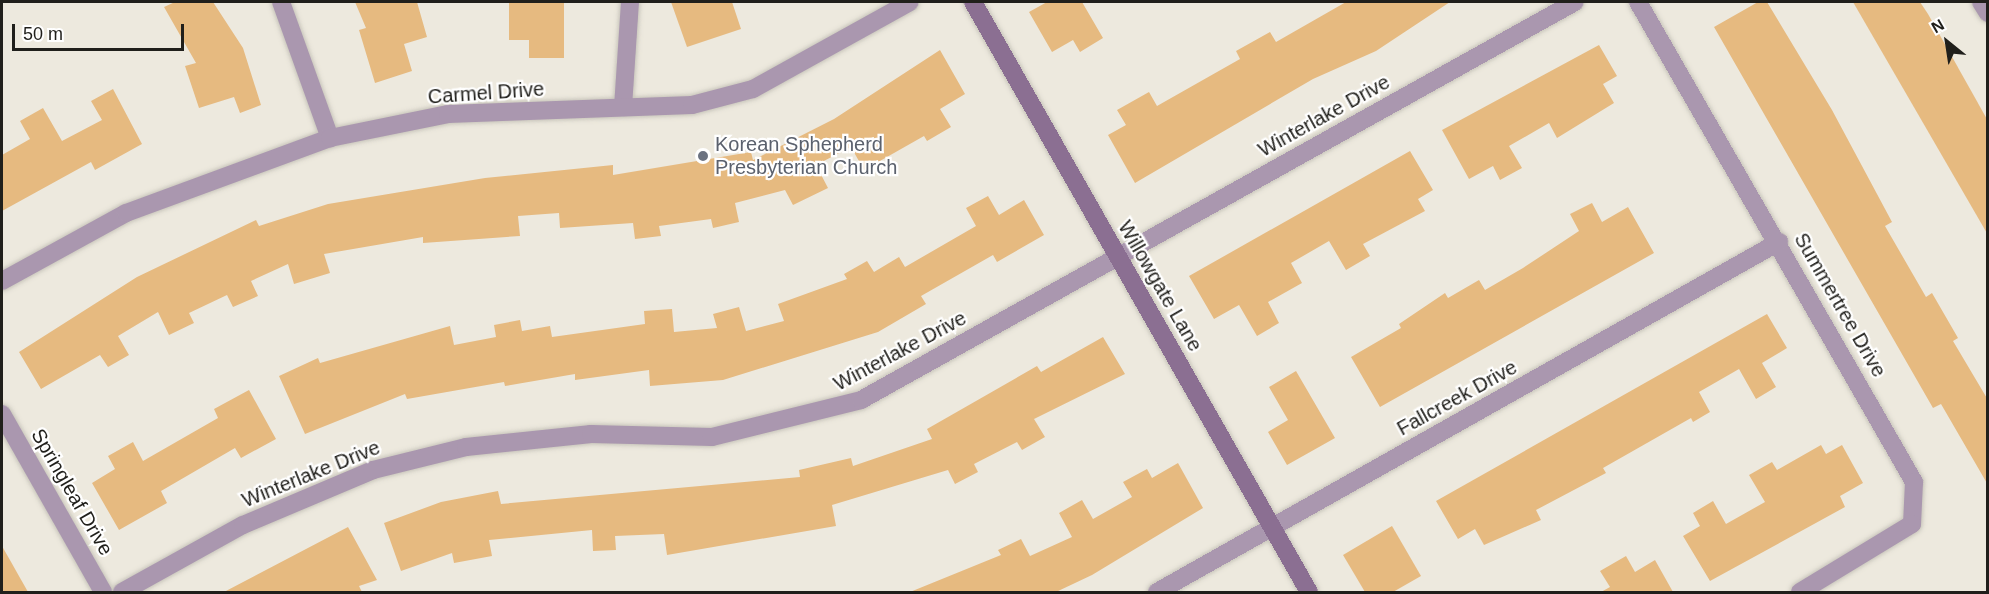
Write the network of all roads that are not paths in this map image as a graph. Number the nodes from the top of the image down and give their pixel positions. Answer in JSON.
{"nodes":[{"id":1,"x":281,"y":2,"type":"edge"},
{"id":2,"x":630,"y":2,"type":"edge"},
{"id":3,"x":909,"y":2,"type":"edge"},
{"id":4,"x":973,"y":2,"type":"edge"},
{"id":5,"x":1575,"y":2,"type":"edge"},
{"id":6,"x":1638,"y":2,"type":"edge"},
{"id":7,"x":1981,"y":2,"type":"edge"},
{"id":8,"x":1988,"y":13,"type":"edge"},
{"id":9,"x":623,"y":107,"type":"junction"},
{"id":10,"x":330,"y":138,"type":"junction"},
{"id":11,"x":1779,"y":242,"type":"junction"},
{"id":12,"x":1118,"y":257,"type":"junction"},
{"id":13,"x":2,"y":281,"type":"edge"},
{"id":14,"x":2,"y":414,"type":"edge"},
{"id":15,"x":1273,"y":528,"type":"junction"},
{"id":16,"x":103,"y":592,"type":"edge"},
{"id":17,"x":122,"y":592,"type":"edge"},
{"id":18,"x":1157,"y":592,"type":"edge"},
{"id":19,"x":1310,"y":592,"type":"edge"},
{"id":20,"x":1800,"y":592,"type":"edge"}],
"edges":[{"from":1,"to":10,"type":"street"},
{"from":2,"to":9,"type":"street"},
{"from":3,"to":9,"type":"street","name":"Carmel Drive"},
{"from":4,"to":12,"type":"street","name":"Willowgate Lane"},
{"from":5,"to":12,"type":"street","name":"Winterlake Drive"},
{"from":6,"to":11,"type":"street","name":"Summertree Drive"},
{"from":7,"to":8,"type":"street"},
{"from":9,"to":10,"type":"street","name":"Carmel Drive"},
{"from":10,"to":13,"type":"street","name":"Carmel Drive"},
{"from":11,"to":15,"type":"street","name":"Fallcreek Drive"},
{"from":11,"to":20,"type":"street","name":"Summertree Drive"},
{"from":12,"to":15,"type":"street","name":"Willowgate Lane"},
{"from":12,"to":17,"type":"street","name":"Winterlake Drive"},
{"from":14,"to":16,"type":"street","name":"Springleaf Drive"},
{"from":15,"to":18,"type":"street","name":"Fallcreek Drive"},
{"from":15,"to":19,"type":"street","name":"Willowgate Lane"}]}
